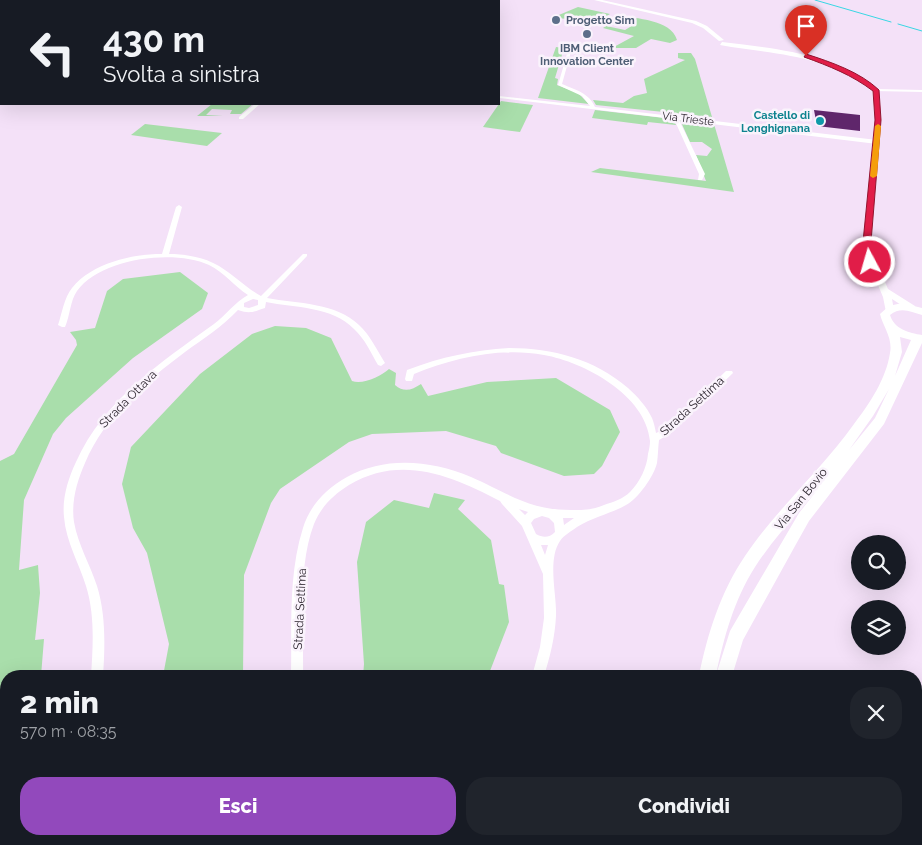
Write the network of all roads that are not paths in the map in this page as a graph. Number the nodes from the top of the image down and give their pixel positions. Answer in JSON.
{"nodes":[{"id":1,"x":596,"y":0,"type":"edge"},
{"id":2,"x":570,"y":48,"type":"dead end"},
{"id":3,"x":876,"y":90,"type":"junction"},
{"id":4,"x":922,"y":91,"type":"edge"},
{"id":5,"x":500,"y":97,"type":"edge"},
{"id":6,"x":257,"y":105,"type":"edge"},
{"id":7,"x":593,"y":108,"type":"junction"},
{"id":8,"x":241,"y":118,"type":"dead end"},
{"id":9,"x":676,"y":118,"type":"junction"},
{"id":10,"x":877,"y":142,"type":"junction"},
{"id":11,"x":700,"y":179,"type":"dead end"},
{"id":12,"x":179,"y":207,"type":"dead end"},
{"id":13,"x":305,"y":255,"type":"dead end"},
{"id":14,"x":165,"y":256,"type":"junction"},
{"id":15,"x":234,"y":283,"type":"junction"},
{"id":16,"x":886,"y":291,"type":"junction"},
{"id":17,"x":259,"y":298,"type":"junction"},
{"id":18,"x":292,"y":303,"type":"junction"},
{"id":19,"x":240,"y":304,"type":"junction"},
{"id":20,"x":254,"y":310,"type":"junction"},
{"id":21,"x":889,"y":310,"type":"junction"},
{"id":22,"x":917,"y":310,"type":"edge"},
{"id":23,"x":222,"y":322,"type":"junction"},
{"id":24,"x":62,"y":325,"type":"dead end"},
{"id":25,"x":893,"y":328,"type":"junction"},
{"id":26,"x":920,"y":339,"type":"edge"},
{"id":27,"x":381,"y":363,"type":"dead end"},
{"id":28,"x":729,"y":373,"type":"dead end"},
{"id":29,"x":409,"y":379,"type":"dead end"},
{"id":30,"x":655,"y":438,"type":"junction"},
{"id":31,"x":502,"y":497,"type":"junction"},
{"id":32,"x":547,"y":513,"type":"junction"},
{"id":33,"x":592,"y":514,"type":"junction"},
{"id":34,"x":526,"y":524,"type":"junction"},
{"id":35,"x":558,"y":536,"type":"junction"},
{"id":36,"x":532,"y":537,"type":"junction"},
{"id":37,"x":547,"y":574,"type":"junction"},
{"id":38,"x":96,"y":670,"type":"edge"},
{"id":39,"x":297,"y":670,"type":"edge"},
{"id":40,"x":540,"y":670,"type":"edge"},
{"id":41,"x":709,"y":670,"type":"edge"},
{"id":42,"x":726,"y":670,"type":"edge"}],
"edges":[{"from":1,"to":3,"type":"street"},
{"from":2,"to":7,"type":"street"},
{"from":3,"to":4,"type":"street"},
{"from":3,"to":10,"type":"street"},
{"from":5,"to":7,"type":"street","name":"Via Trieste"},
{"from":6,"to":8,"type":"street"},
{"from":7,"to":9,"type":"street","name":"Via Trieste"},
{"from":9,"to":10,"type":"street","name":"Via Trieste"},
{"from":9,"to":11,"type":"street"},
{"from":10,"to":16,"type":"street"},
{"from":12,"to":14,"type":"street"},
{"from":13,"to":17,"type":"street","name":"Strada Ottava"},
{"from":14,"to":15,"type":"street","name":"Strada Ottava"},
{"from":14,"to":24,"type":"street","name":"Strada Ottava"},
{"from":15,"to":17,"type":"street","name":"Strada Ottava"},
{"from":15,"to":19,"type":"street"},
{"from":16,"to":21,"type":"street"},
{"from":16,"to":22,"type":"street"},
{"from":17,"to":18,"type":"street","name":"Strada Ottava"},
{"from":17,"to":19,"type":"street","name":"Strada Ottava"},
{"from":17,"to":20,"type":"street","name":"Strada Ottava"},
{"from":18,"to":20,"type":"street","name":"Strada Ottava"},
{"from":18,"to":27,"type":"street","name":"Strada Ottava"},
{"from":19,"to":20,"type":"street"},
{"from":19,"to":23,"type":"street","name":"Strada Ottava"},
{"from":20,"to":23,"type":"street","name":"Strada Ottava"},
{"from":21,"to":22,"type":"main road"},
{"from":21,"to":25,"type":"main road","name":"Via San Bovio"},
{"from":23,"to":38,"type":"street","name":"Strada Ottava"},
{"from":25,"to":26,"type":"main road","name":"Via San Bovio"},
{"from":25,"to":41,"type":"main road","name":"Via San Bovio"},
{"from":26,"to":42,"type":"main road","name":"Via San Bovio"},
{"from":28,"to":30,"type":"street","name":"Strada Settima"},
{"from":29,"to":30,"type":"street","name":"Strada Settima"},
{"from":30,"to":33,"type":"street","name":"Strada Settima"},
{"from":31,"to":32,"type":"street","name":"Strada Settima"},
{"from":31,"to":34,"type":"street","name":"Strada Settima"},
{"from":31,"to":39,"type":"street","name":"Strada Settima"},
{"from":32,"to":33,"type":"street","name":"Strada Settima"},
{"from":32,"to":34,"type":"street"},
{"from":32,"to":35,"type":"street"},
{"from":33,"to":35,"type":"street","name":"Strada Settima"},
{"from":34,"to":36,"type":"street","name":"Strada Settima"},
{"from":35,"to":36,"type":"street"},
{"from":35,"to":37,"type":"street","name":"Strada Settima"},
{"from":36,"to":37,"type":"street","name":"Strada Settima"},
{"from":37,"to":40,"type":"street","name":"Strada Settima"}]}
